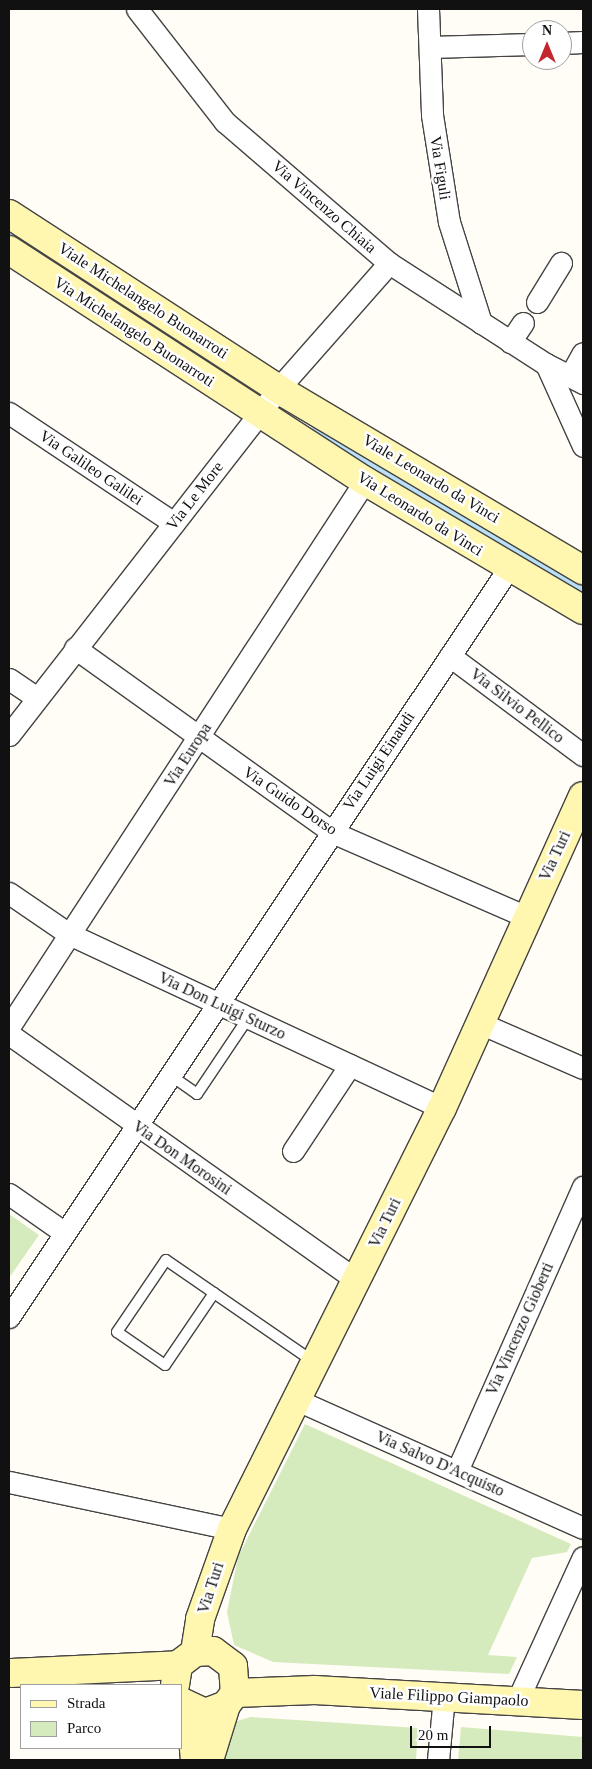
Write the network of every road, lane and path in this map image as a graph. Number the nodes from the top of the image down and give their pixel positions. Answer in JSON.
{"nodes":[{"id":1,"x":137,"y":9,"type":"edge"},
{"id":2,"x":428,"y":9,"type":"edge"},
{"id":3,"x":522,"y":44,"type":"edge"},
{"id":4,"x":430,"y":47,"type":"junction"},
{"id":5,"x":9,"y":214,"type":"edge"},
{"id":6,"x":9,"y":250,"type":"edge"},
{"id":7,"x":389,"y":263,"type":"junction"},
{"id":8,"x":561,"y":263,"type":"dead end"},
{"id":9,"x":537,"y":302,"type":"dead end"},
{"id":10,"x":481,"y":323,"type":"junction"},
{"id":11,"x":522,"y":323,"type":"dead end"},
{"id":12,"x":510,"y":342,"type":"junction"},
{"id":13,"x":583,"y":354,"type":"edge"},
{"id":14,"x":546,"y":364,"type":"junction"},
{"id":15,"x":577,"y":379,"type":"edge"},
{"id":16,"x":278,"y":389,"type":"junction"},
{"id":17,"x":9,"y":413,"type":"edge"},
{"id":18,"x":258,"y":414,"type":"junction"},
{"id":19,"x":583,"y":446,"type":"edge"},
{"id":20,"x":365,"y":481,"type":"junction"},
{"id":21,"x":174,"y":523,"type":"junction"},
{"id":22,"x":508,"y":569,"type":"junction"},
{"id":23,"x":583,"y":570,"type":"edge"},
{"id":24,"x":583,"y":610,"type":"edge"},
{"id":25,"x":75,"y":648,"type":"junction"},
{"id":26,"x":450,"y":656,"type":"junction"},
{"id":27,"x":9,"y":679,"type":"edge"},
{"id":28,"x":36,"y":697,"type":"junction"},
{"id":29,"x":9,"y":735,"type":"edge"},
{"id":30,"x":198,"y":739,"type":"junction"},
{"id":31,"x":583,"y":755,"type":"edge"},
{"id":32,"x":583,"y":796,"type":"edge"},
{"id":33,"x":332,"y":832,"type":"junction"},
{"id":34,"x":9,"y":893,"type":"edge"},
{"id":35,"x":527,"y":917,"type":"junction"},
{"id":36,"x":70,"y":934,"type":"junction"},
{"id":37,"x":217,"y":1004,"type":"junction"},
{"id":38,"x":248,"y":1018,"type":"junction"},
{"id":39,"x":480,"y":1024,"type":"junction"},
{"id":40,"x":9,"y":1027,"type":"edge"},
{"id":41,"x":9,"y":1034,"type":"edge"},
{"id":42,"x":350,"y":1065,"type":"junction"},
{"id":43,"x":583,"y":1068,"type":"edge"},
{"id":44,"x":170,"y":1075,"type":"junction"},
{"id":45,"x":442,"y":1108,"type":"junction"},
{"id":46,"x":137,"y":1126,"type":"junction"},
{"id":47,"x":293,"y":1151,"type":"dead end"},
{"id":48,"x":583,"y":1187,"type":"edge"},
{"id":49,"x":9,"y":1194,"type":"edge"},
{"id":50,"x":65,"y":1233,"type":"junction"},
{"id":51,"x":356,"y":1280,"type":"junction"},
{"id":52,"x":214,"y":1293,"type":"junction"},
{"id":53,"x":9,"y":1317,"type":"edge"},
{"id":54,"x":315,"y":1362,"type":"junction"},
{"id":55,"x":297,"y":1400,"type":"junction"},
{"id":56,"x":457,"y":1471,"type":"junction"},
{"id":57,"x":9,"y":1482,"type":"edge"},
{"id":58,"x":583,"y":1528,"type":"edge"},
{"id":59,"x":232,"y":1529,"type":"junction"},
{"id":60,"x":583,"y":1557,"type":"edge"},
{"id":61,"x":232,"y":1666,"type":"junction"},
{"id":62,"x":10,"y":1673,"type":"edge"},
{"id":63,"x":89,"y":1684,"type":"edge"},
{"id":64,"x":129,"y":1684,"type":"edge"},
{"id":65,"x":183,"y":1689,"type":"edge"},
{"id":66,"x":316,"y":1690,"type":"junction"},
{"id":67,"x":444,"y":1697,"type":"junction"},
{"id":68,"x":231,"y":1699,"type":"junction"},
{"id":69,"x":517,"y":1701,"type":"junction"},
{"id":70,"x":583,"y":1705,"type":"edge"},
{"id":71,"x":196,"y":1760,"type":"edge"},
{"id":72,"x":209,"y":1760,"type":"edge"},
{"id":73,"x":438,"y":1760,"type":"edge"}],
"edges":[{"from":1,"to":7,"type":"street","name":"Via Vincenzo Chiaia"},
{"from":2,"to":4,"type":"street","name":"Via Figuli"},
{"from":3,"to":4,"type":"street"},
{"from":4,"to":10,"type":"street","name":"Via Figuli"},
{"from":5,"to":16,"type":"street","name":"Viale Michelangelo Buonarroti"},
{"from":6,"to":18,"type":"street","name":"Via Michelangelo Buonarroti"},
{"from":7,"to":10,"type":"street","name":"Via Vincenzo Chiaia"},
{"from":7,"to":16,"type":"street","name":"Via Le More"},
{"from":8,"to":9,"type":"street"},
{"from":10,"to":12,"type":"street","name":"Via Vincenzo Chiaia"},
{"from":11,"to":12,"type":"street"},
{"from":12,"to":14,"type":"street","name":"Via Vincenzo Chiaia"},
{"from":13,"to":15,"type":"street"},
{"from":14,"to":15,"type":"street","name":"Via Vincenzo Chiaia"},
{"from":14,"to":19,"type":"street"},
{"from":16,"to":18,"type":"street","name":"Via Le More"},
{"from":16,"to":23,"type":"street","name":"Viale Leonardo da Vinci"},
{"from":17,"to":21,"type":"street","name":"Via Galileo Galilei"},
{"from":18,"to":20,"type":"street","name":"Via Leonardo da Vinci"},
{"from":18,"to":21,"type":"street","name":"Via Le More"},
{"from":20,"to":22,"type":"street","name":"Via Leonardo da Vinci"},
{"from":20,"to":30,"type":"street","name":"Via Europa"},
{"from":21,"to":25,"type":"street","name":"Via Le More"},
{"from":22,"to":24,"type":"street","name":"Via Leonardo da Vinci"},
{"from":22,"to":26,"type":"street","name":"Via Luigi Einaudi"},
{"from":25,"to":28,"type":"street","name":"Via Le More"},
{"from":25,"to":30,"type":"street","name":"Via Guido Dorso"},
{"from":26,"to":31,"type":"street","name":"Via Silvio Pellico"},
{"from":26,"to":33,"type":"street","name":"Via Luigi Einaudi"},
{"from":27,"to":28,"type":"street"},
{"from":28,"to":29,"type":"street","name":"Via Le More"},
{"from":30,"to":33,"type":"street","name":"Via Guido Dorso"},
{"from":30,"to":36,"type":"street","name":"Via Europa"},
{"from":32,"to":35,"type":"street","name":"Via Turi"},
{"from":33,"to":35,"type":"street","name":"Via Guido Dorso"},
{"from":33,"to":37,"type":"street","name":"Via Luigi Einaudi"},
{"from":34,"to":36,"type":"street","name":"Via Don Luigi Sturzo"},
{"from":35,"to":39,"type":"street","name":"Via Turi"},
{"from":36,"to":37,"type":"street","name":"Via Don Luigi Sturzo"},
{"from":36,"to":40,"type":"street","name":"Via Europa"},
{"from":37,"to":38,"type":"street","name":"Via Don Luigi Sturzo"},
{"from":37,"to":44,"type":"street","name":"Via Luigi Einaudi"},
{"from":38,"to":42,"type":"street","name":"Via Don Luigi Sturzo"},
{"from":38,"to":44,"type":"lane"},
{"from":39,"to":43,"type":"street"},
{"from":39,"to":45,"type":"street","name":"Via Turi"},
{"from":41,"to":46,"type":"street","name":"Via Don Morosini"},
{"from":42,"to":45,"type":"street","name":"Via Don Luigi Sturzo"},
{"from":42,"to":47,"type":"street"},
{"from":44,"to":46,"type":"street","name":"Via Luigi Einaudi"},
{"from":45,"to":51,"type":"street","name":"Via Turi"},
{"from":46,"to":50,"type":"street","name":"Via Luigi Einaudi"},
{"from":46,"to":51,"type":"street","name":"Via Don Morosini"},
{"from":48,"to":56,"type":"street","name":"Via Vincenzo Gioberti"},
{"from":49,"to":50,"type":"street"},
{"from":50,"to":53,"type":"street","name":"Via Luigi Einaudi"},
{"from":51,"to":54,"type":"street","name":"Via Turi"},
{"from":52,"to":52,"type":"lane"},
{"from":52,"to":54,"type":"lane"},
{"from":54,"to":55,"type":"street","name":"Via Turi"},
{"from":55,"to":56,"type":"street","name":"Via Salvo D'Acquisto"},
{"from":55,"to":59,"type":"street","name":"Via Turi"},
{"from":56,"to":58,"type":"street","name":"Via Salvo D'Acquisto"},
{"from":57,"to":59,"type":"street"},
{"from":59,"to":65,"type":"street","name":"Via Turi"},
{"from":60,"to":69,"type":"street"},
{"from":61,"to":65,"type":"street"},
{"from":61,"to":66,"type":"street"},
{"from":61,"to":68,"type":"street"},
{"from":62,"to":63,"type":"street"},
{"from":62,"to":64,"type":"street"},
{"from":65,"to":68,"type":"street"},
{"from":65,"to":71,"type":"street"},
{"from":66,"to":67,"type":"street","name":"Viale Filippo Giampaolo"},
{"from":66,"to":68,"type":"street"},
{"from":67,"to":69,"type":"street","name":"Viale Filippo Giampaolo"},
{"from":67,"to":73,"type":"street"},
{"from":68,"to":72,"type":"street"},
{"from":69,"to":70,"type":"street","name":"Viale Filippo Giampaolo"}]}
